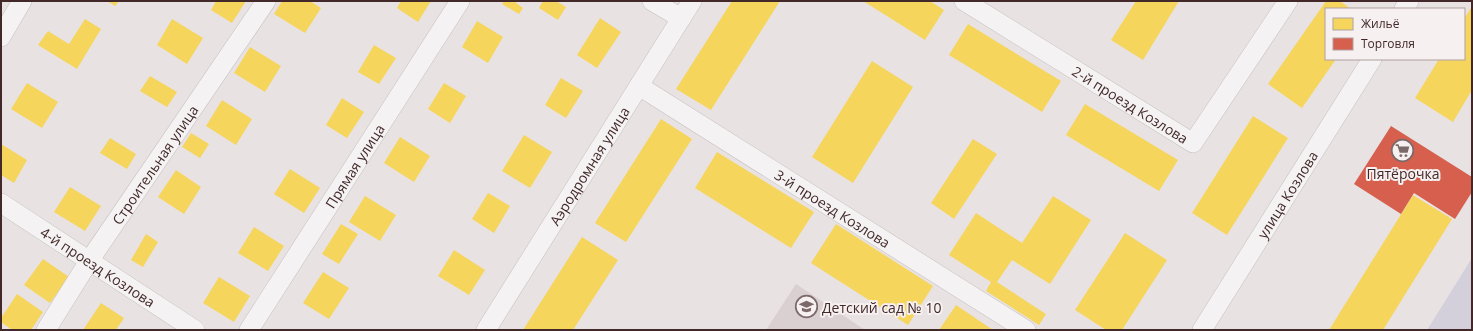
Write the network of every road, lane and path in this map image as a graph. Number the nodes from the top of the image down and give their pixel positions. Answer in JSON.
{"nodes":[{"id":1,"x":22,"y":1,"type":"edge"},
{"id":2,"x":266,"y":1,"type":"edge"},
{"id":3,"x":460,"y":1,"type":"edge"},
{"id":4,"x":652,"y":1,"type":"edge"},
{"id":5,"x":692,"y":1,"type":"edge"},
{"id":6,"x":964,"y":1,"type":"edge"},
{"id":7,"x":1288,"y":1,"type":"edge"},
{"id":8,"x":681,"y":18,"type":"junction"},
{"id":9,"x":1,"y":38,"type":"edge"},
{"id":10,"x":1371,"y":60,"type":"edge"},
{"id":11,"x":639,"y":86,"type":"junction"},
{"id":12,"x":1,"y":203,"type":"edge"},
{"id":13,"x":89,"y":261,"type":"junction"},
{"id":14,"x":46,"y":330,"type":"edge"},
{"id":15,"x":195,"y":330,"type":"edge"},
{"id":16,"x":249,"y":330,"type":"edge"},
{"id":17,"x":486,"y":330,"type":"edge"},
{"id":18,"x":1026,"y":330,"type":"edge"},
{"id":19,"x":1202,"y":330,"type":"edge"}],
"edges":[{"from":1,"to":9,"type":"street"},
{"from":2,"to":13,"type":"street","name":"Строительная улица"},
{"from":3,"to":16,"type":"street","name":"Прямая улица"},
{"from":4,"to":8,"type":"street"},
{"from":5,"to":8,"type":"street","name":"Аэродромная улица"},
{"from":6,"to":7,"type":"street","name":"2-й проезд Козлова"},
{"from":8,"to":11,"type":"street","name":"Аэродромная улица"},
{"from":10,"to":19,"type":"street","name":"улица Козлова"},
{"from":11,"to":17,"type":"street","name":"Аэродромная улица"},
{"from":11,"to":18,"type":"street","name":"3-й проезд Козлова"},
{"from":12,"to":13,"type":"street","name":"4-й проезд Козлова"},
{"from":13,"to":14,"type":"street","name":"Строительная улица"},
{"from":13,"to":15,"type":"street","name":"4-й проезд Козлова"}]}
